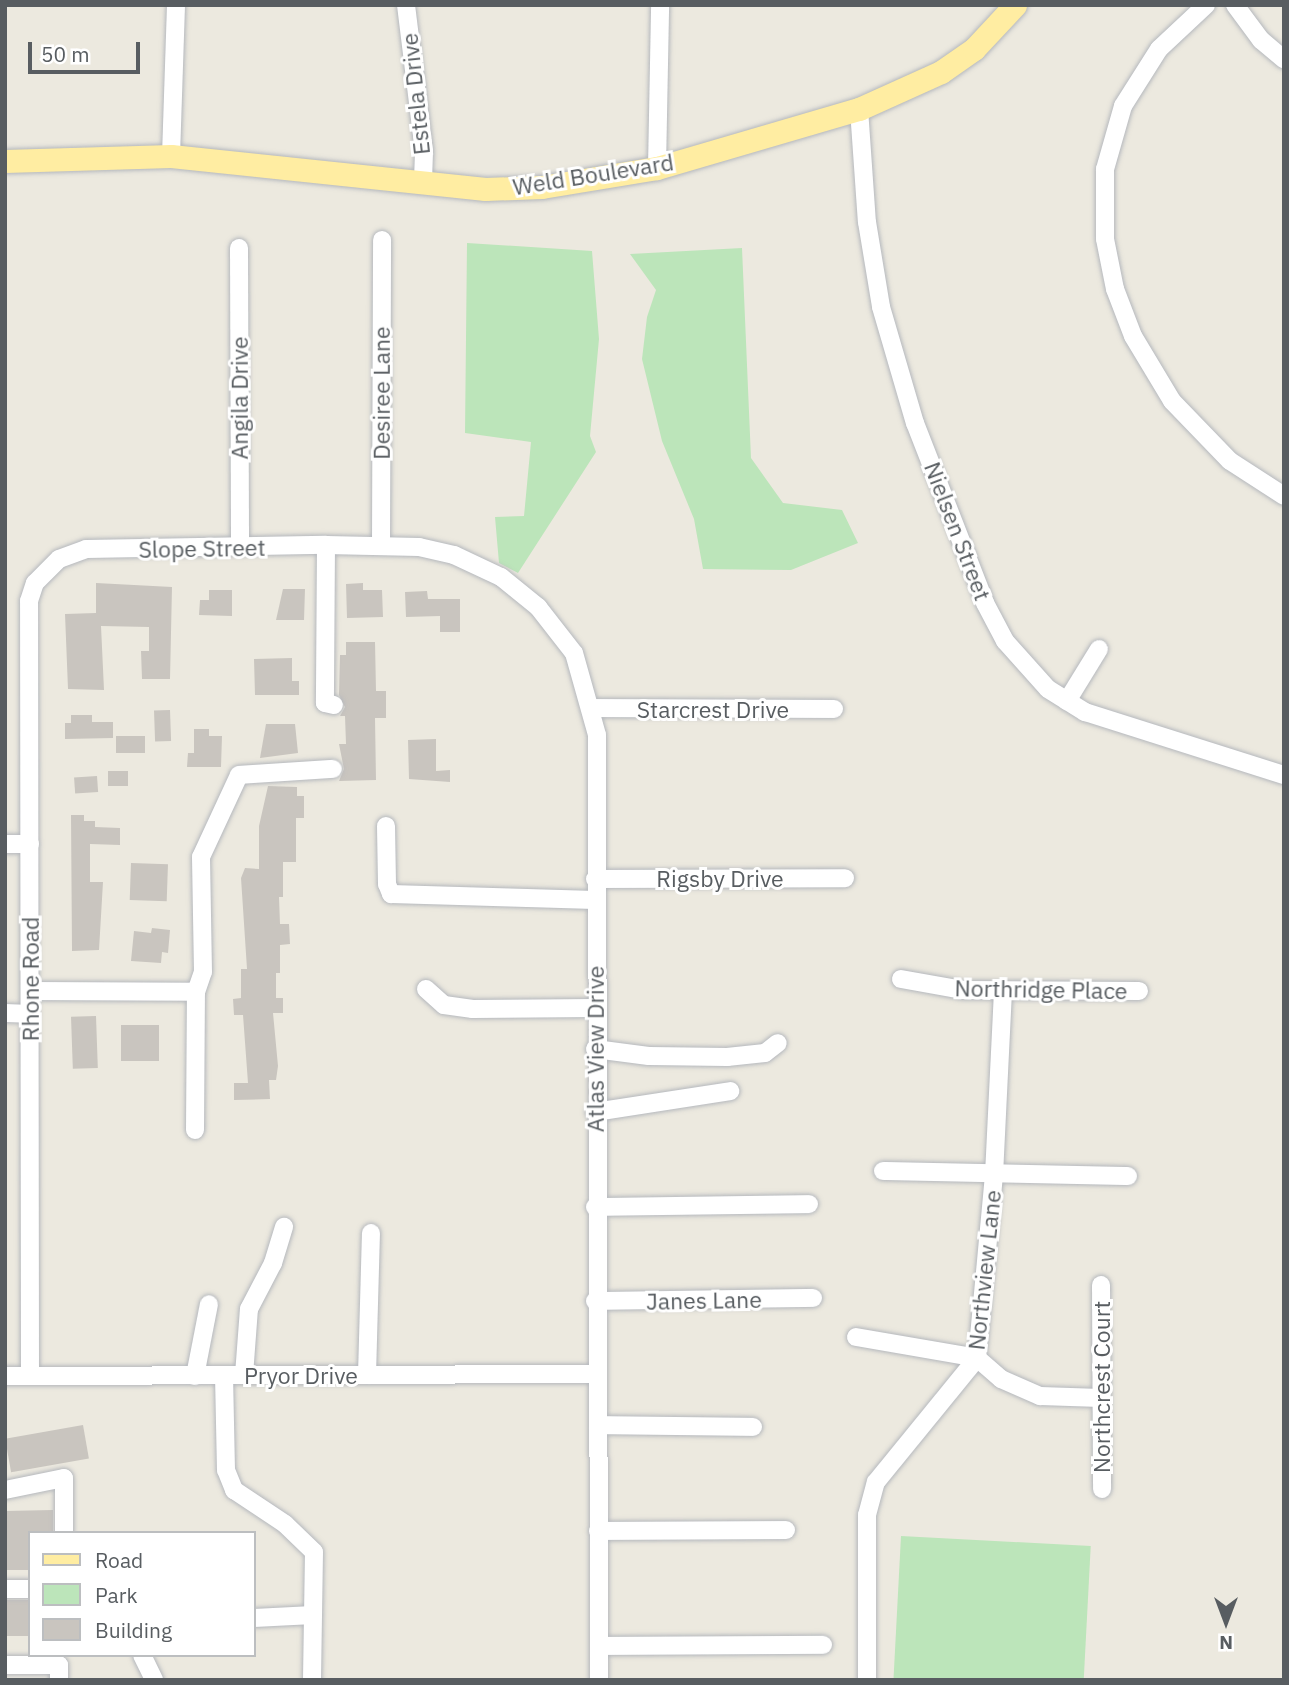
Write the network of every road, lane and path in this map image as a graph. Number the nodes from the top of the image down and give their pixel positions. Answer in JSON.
{"nodes":[{"id":1,"x":176,"y":5,"type":"edge"},
{"id":2,"x":405,"y":5,"type":"edge"},
{"id":3,"x":660,"y":5,"type":"edge"},
{"id":4,"x":1015,"y":5,"type":"edge"},
{"id":5,"x":1206,"y":5,"type":"edge"},
{"id":6,"x":1235,"y":5,"type":"edge"},
{"id":7,"x":1284,"y":59,"type":"edge"},
{"id":8,"x":859,"y":109,"type":"junction"},
{"id":9,"x":171,"y":156,"type":"junction"},
{"id":10,"x":5,"y":162,"type":"edge"},
{"id":11,"x":657,"y":168,"type":"junction"},
{"id":12,"x":423,"y":183,"type":"junction"},
{"id":13,"x":382,"y":240,"type":"dead end"},
{"id":14,"x":239,"y":248,"type":"dead end"},
{"id":15,"x":1284,"y":496,"type":"edge"},
{"id":16,"x":326,"y":545,"type":"junction"},
{"id":17,"x":381,"y":546,"type":"junction"},
{"id":18,"x":240,"y":547,"type":"junction"},
{"id":19,"x":35,"y":583,"type":"joint"},
{"id":20,"x":1099,"y":649,"type":"dead end"},
{"id":21,"x":1067,"y":701,"type":"junction"},
{"id":22,"x":334,"y":705,"type":"dead end"},
{"id":23,"x":592,"y":708,"type":"junction"},
{"id":24,"x":834,"y":709,"type":"dead end"},
{"id":25,"x":333,"y":769,"type":"dead end"},
{"id":26,"x":1284,"y":775,"type":"edge"},
{"id":27,"x":386,"y":827,"type":"dead end"},
{"id":28,"x":5,"y":844,"type":"edge"},
{"id":29,"x":30,"y":844,"type":"junction"},
{"id":30,"x":845,"y":878,"type":"dead end"},
{"id":31,"x":595,"y":879,"type":"junction"},
{"id":32,"x":595,"y":901,"type":"junction"},
{"id":33,"x":901,"y":979,"type":"dead end"},
{"id":34,"x":426,"y":989,"type":"dead end"},
{"id":35,"x":30,"y":991,"type":"junction"},
{"id":36,"x":1139,"y":991,"type":"dead end"},
{"id":37,"x":196,"y":992,"type":"junction"},
{"id":38,"x":1003,"y":992,"type":"junction"},
{"id":39,"x":595,"y":1008,"type":"junction"},
{"id":40,"x":5,"y":1013,"type":"edge"},
{"id":41,"x":30,"y":1014,"type":"junction"},
{"id":42,"x":778,"y":1043,"type":"dead end"},
{"id":43,"x":595,"y":1049,"type":"junction"},
{"id":44,"x":730,"y":1091,"type":"dead end"},
{"id":45,"x":595,"y":1112,"type":"junction"},
{"id":46,"x":195,"y":1130,"type":"dead end"},
{"id":47,"x":883,"y":1171,"type":"dead end"},
{"id":48,"x":994,"y":1175,"type":"junction"},
{"id":49,"x":1128,"y":1176,"type":"dead end"},
{"id":50,"x":809,"y":1204,"type":"dead end"},
{"id":51,"x":595,"y":1207,"type":"junction"},
{"id":52,"x":284,"y":1227,"type":"dead end"},
{"id":53,"x":371,"y":1233,"type":"dead end"},
{"id":54,"x":1101,"y":1285,"type":"dead end"},
{"id":55,"x":813,"y":1298,"type":"dead end"},
{"id":56,"x":595,"y":1301,"type":"junction"},
{"id":57,"x":209,"y":1304,"type":"dead end"},
{"id":58,"x":856,"y":1337,"type":"dead end"},
{"id":59,"x":977,"y":1358,"type":"junction"},
{"id":60,"x":597,"y":1374,"type":"junction"},
{"id":61,"x":367,"y":1375,"type":"junction"},
{"id":62,"x":5,"y":1376,"type":"edge"},
{"id":63,"x":30,"y":1376,"type":"junction"},
{"id":64,"x":195,"y":1376,"type":"junction"},
{"id":65,"x":224,"y":1376,"type":"junction"},
{"id":66,"x":244,"y":1376,"type":"junction"},
{"id":67,"x":1101,"y":1398,"type":"junction"},
{"id":68,"x":598,"y":1425,"type":"junction"},
{"id":69,"x":753,"y":1427,"type":"dead end"},
{"id":70,"x":1102,"y":1489,"type":"dead end"},
{"id":71,"x":5,"y":1490,"type":"edge"},
{"id":72,"x":786,"y":1530,"type":"dead end"},
{"id":73,"x":64,"y":1531,"type":"edge"},
{"id":74,"x":598,"y":1531,"type":"junction"},
{"id":75,"x":5,"y":1589,"type":"edge"},
{"id":76,"x":28,"y":1589,"type":"edge"},
{"id":77,"x":313,"y":1615,"type":"junction"},
{"id":78,"x":256,"y":1618,"type":"edge"},
{"id":79,"x":822,"y":1645,"type":"dead end"},
{"id":80,"x":598,"y":1646,"type":"junction"},
{"id":81,"x":143,"y":1657,"type":"edge"},
{"id":82,"x":5,"y":1665,"type":"edge"},
{"id":83,"x":59,"y":1680,"type":"edge"},
{"id":84,"x":154,"y":1680,"type":"edge"},
{"id":85,"x":312,"y":1680,"type":"edge"},
{"id":86,"x":599,"y":1680,"type":"edge"},
{"id":87,"x":867,"y":1680,"type":"edge"}],
"edges":[{"from":1,"to":9,"type":"street"},
{"from":2,"to":12,"type":"street","name":"Estela Drive"},
{"from":3,"to":11,"type":"street"},
{"from":4,"to":8,"type":"main road","name":"Weld Boulevard"},
{"from":5,"to":15,"type":"street"},
{"from":6,"to":7,"type":"street"},
{"from":8,"to":11,"type":"main road","name":"Weld Boulevard"},
{"from":8,"to":21,"type":"street","name":"Nielsen Street"},
{"from":9,"to":10,"type":"main road","name":"Weld Boulevard"},
{"from":9,"to":12,"type":"main road","name":"Weld Boulevard"},
{"from":11,"to":12,"type":"main road","name":"Weld Boulevard"},
{"from":13,"to":17,"type":"street","name":"Desiree Lane"},
{"from":14,"to":18,"type":"street","name":"Angila Drive"},
{"from":16,"to":17,"type":"street","name":"Slope Street"},
{"from":16,"to":18,"type":"street","name":"Slope Street"},
{"from":16,"to":22,"type":"street"},
{"from":17,"to":23,"type":"street","name":"Atlas View Drive"},
{"from":18,"to":19,"type":"street","name":"Slope Street"},
{"from":19,"to":29,"type":"street","name":"Rhone Road"},
{"from":20,"to":21,"type":"street"},
{"from":21,"to":26,"type":"street","name":"Nielsen Street"},
{"from":23,"to":24,"type":"street","name":"Starcrest Drive"},
{"from":23,"to":31,"type":"street","name":"Atlas View Drive"},
{"from":25,"to":37,"type":"street"},
{"from":27,"to":32,"type":"street"},
{"from":28,"to":29,"type":"street"},
{"from":29,"to":35,"type":"street","name":"Rhone Road"},
{"from":30,"to":31,"type":"street","name":"Rigsby Drive"},
{"from":31,"to":32,"type":"street","name":"Atlas View Drive"},
{"from":32,"to":39,"type":"street","name":"Atlas View Drive"},
{"from":33,"to":38,"type":"street","name":"Northridge Place"},
{"from":34,"to":39,"type":"street"},
{"from":35,"to":37,"type":"street"},
{"from":35,"to":41,"type":"street","name":"Rhone Road"},
{"from":36,"to":38,"type":"street","name":"Northridge Place"},
{"from":37,"to":46,"type":"street"},
{"from":38,"to":48,"type":"street","name":"Northview Lane"},
{"from":39,"to":43,"type":"street","name":"Atlas View Drive"},
{"from":40,"to":41,"type":"street"},
{"from":41,"to":63,"type":"street","name":"Rhone Road"},
{"from":42,"to":43,"type":"street"},
{"from":43,"to":45,"type":"street","name":"Atlas View Drive"},
{"from":44,"to":45,"type":"street"},
{"from":45,"to":51,"type":"street","name":"Atlas View Drive"},
{"from":47,"to":48,"type":"street"},
{"from":48,"to":49,"type":"street"},
{"from":48,"to":59,"type":"street","name":"Northview Lane"},
{"from":50,"to":51,"type":"street"},
{"from":51,"to":56,"type":"street","name":"Atlas View Drive"},
{"from":52,"to":66,"type":"street"},
{"from":53,"to":61,"type":"street"},
{"from":54,"to":67,"type":"street","name":"Northcrest Court"},
{"from":55,"to":56,"type":"street","name":"Janes Lane"},
{"from":56,"to":60,"type":"street","name":"Atlas View Drive"},
{"from":57,"to":64,"type":"street"},
{"from":58,"to":59,"type":"street"},
{"from":59,"to":67,"type":"street"},
{"from":59,"to":87,"type":"street","name":"Northview Lane"},
{"from":60,"to":61,"type":"street","name":"Pryor Drive"},
{"from":60,"to":68,"type":"street","name":"Atlas View Drive"},
{"from":61,"to":66,"type":"street","name":"Pryor Drive"},
{"from":62,"to":63,"type":"street","name":"Pryor Drive"},
{"from":63,"to":64,"type":"street","name":"Pryor Drive"},
{"from":64,"to":65,"type":"street","name":"Pryor Drive"},
{"from":65,"to":66,"type":"street","name":"Pryor Drive"},
{"from":65,"to":77,"type":"street"},
{"from":67,"to":70,"type":"street","name":"Northcrest Court"},
{"from":68,"to":69,"type":"street"},
{"from":68,"to":74,"type":"street","name":"Atlas View Drive"},
{"from":71,"to":73,"type":"street"},
{"from":72,"to":74,"type":"street"},
{"from":74,"to":80,"type":"street","name":"Atlas View Drive"},
{"from":75,"to":76,"type":"street"},
{"from":77,"to":78,"type":"street"},
{"from":77,"to":85,"type":"street"},
{"from":79,"to":80,"type":"street"},
{"from":80,"to":86,"type":"street","name":"Atlas View Drive"},
{"from":81,"to":84,"type":"street"},
{"from":82,"to":83,"type":"street"}]}
